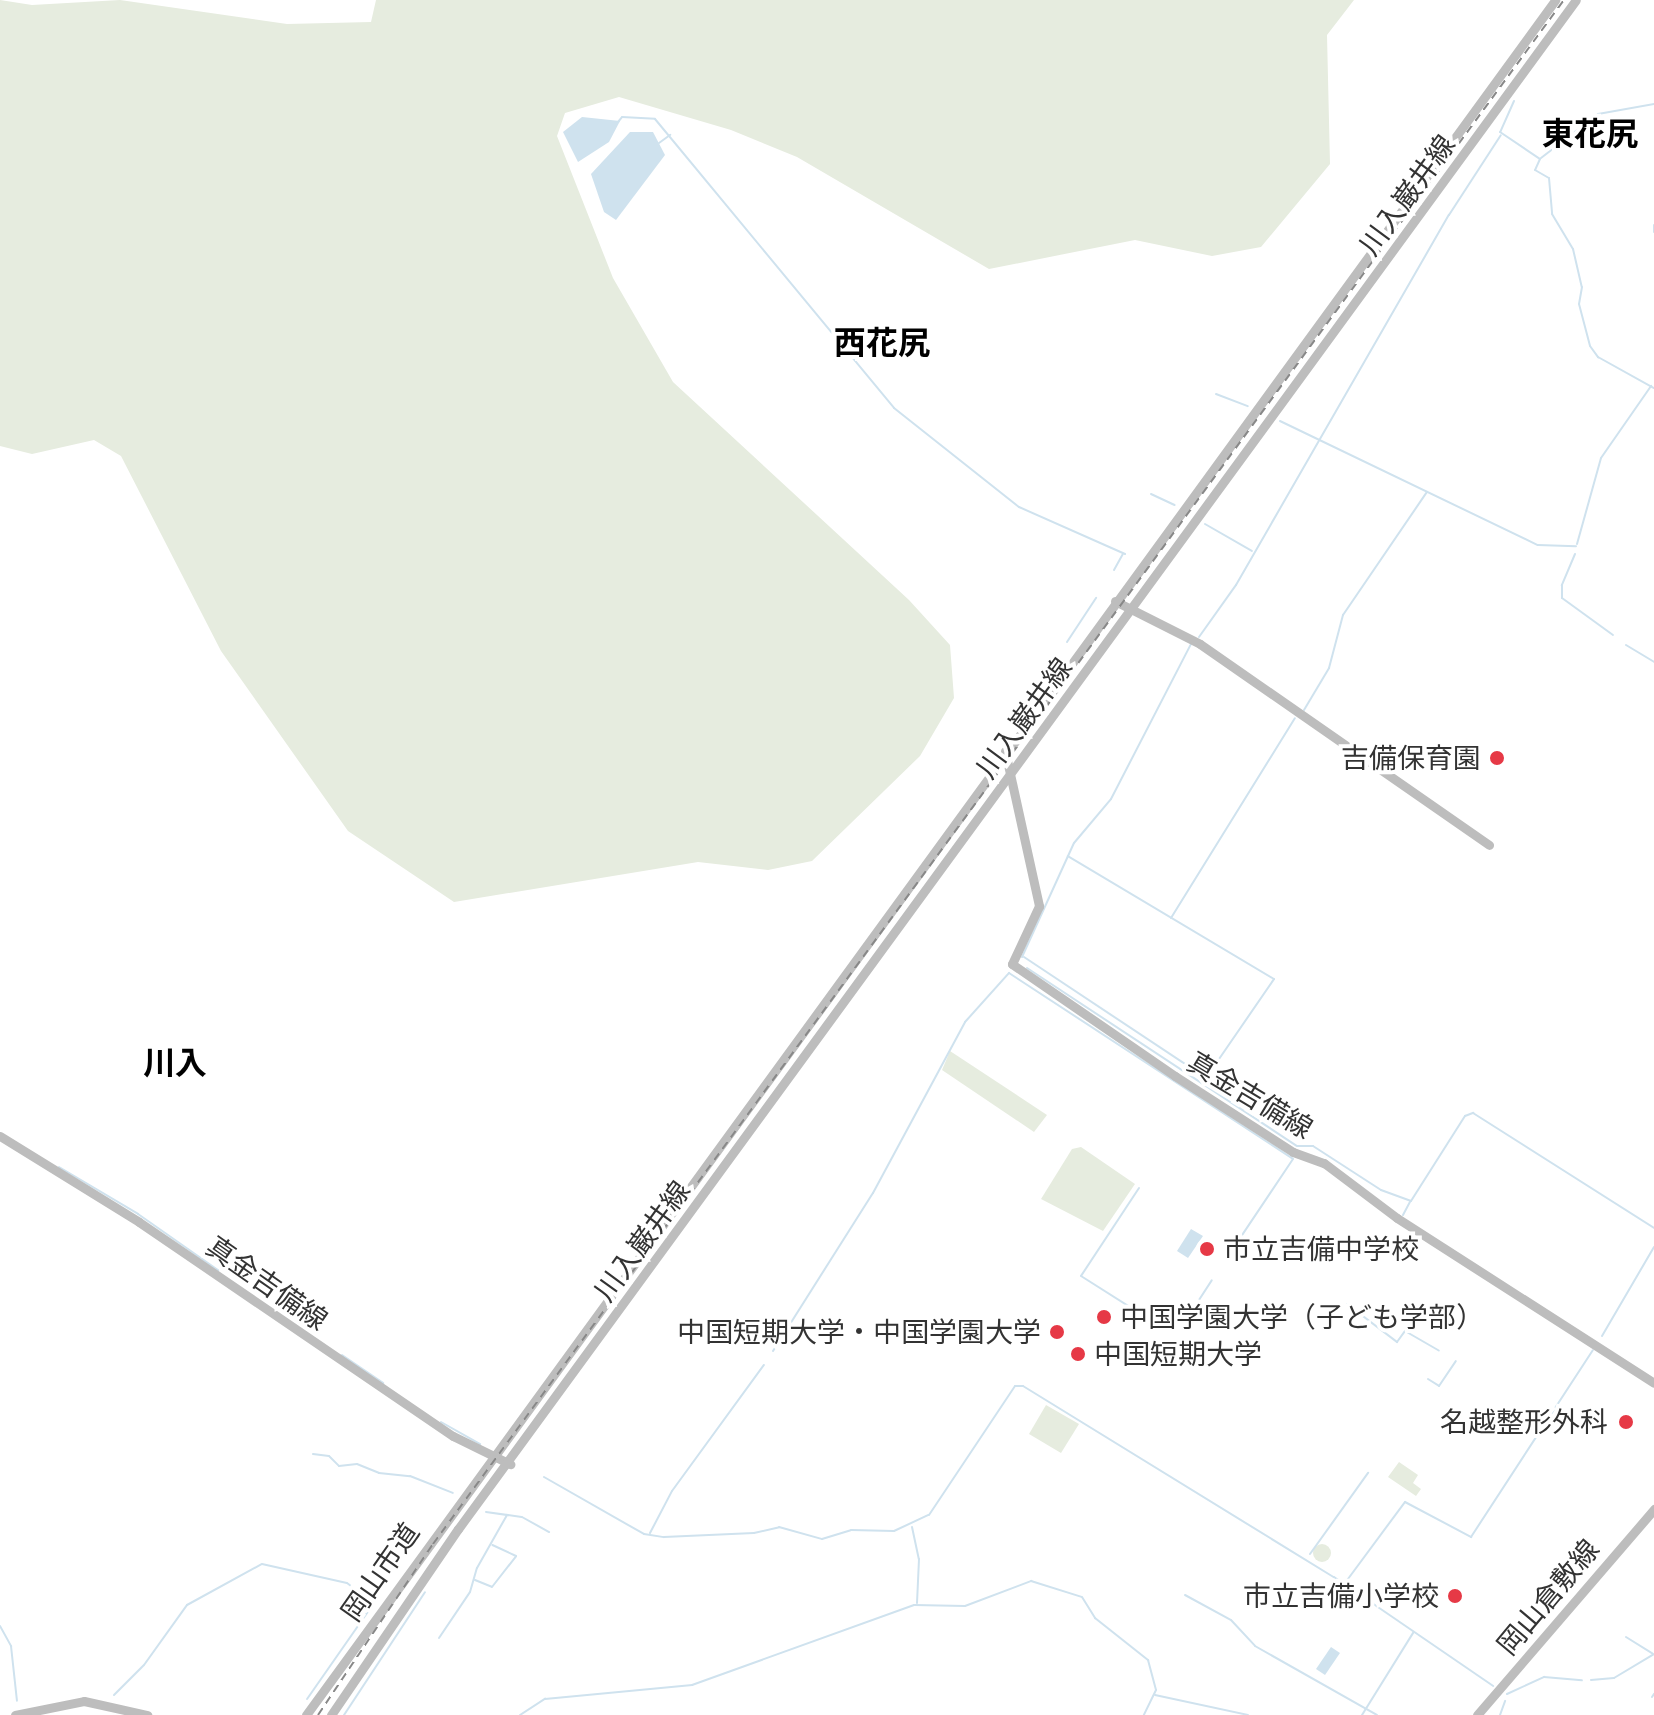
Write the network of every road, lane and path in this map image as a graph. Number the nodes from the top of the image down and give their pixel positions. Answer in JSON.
{"nodes":[{"id":1,"x":1555,"y":0,"type":"edge"},
{"id":2,"x":1576,"y":0,"type":"edge"},
{"id":3,"x":1115,"y":601,"type":"junction"},
{"id":4,"x":1132,"y":607,"type":"junction"},
{"id":5,"x":1005,"y":751,"type":"junction"},
{"id":6,"x":1013,"y":771,"type":"junction"},
{"id":7,"x":1489,"y":845,"type":"dead end"},
{"id":8,"x":0,"y":1136,"type":"edge"},
{"id":9,"x":1654,"y":1383,"type":"edge"},
{"id":10,"x":491,"y":1456,"type":"junction"},
{"id":11,"x":510,"y":1464,"type":"junction"},
{"id":12,"x":1654,"y":1509,"type":"edge"},
{"id":13,"x":15,"y":1715,"type":"edge"},
{"id":14,"x":147,"y":1715,"type":"edge"},
{"id":15,"x":306,"y":1715,"type":"edge"},
{"id":16,"x":331,"y":1715,"type":"edge"},
{"id":17,"x":1477,"y":1715,"type":"edge"}],
"edges":[{"from":1,"to":3,"type":"main road","name":"川入巌井線"},
{"from":2,"to":4,"type":"main road","name":"川入巌井線"},
{"from":3,"to":4,"type":"main road"},
{"from":3,"to":5,"type":"main road","name":"川入巌井線"},
{"from":4,"to":6,"type":"main road","name":"川入巌井線"},
{"from":4,"to":7,"type":"main road"},
{"from":5,"to":6,"type":"main road","name":"真金吉備線"},
{"from":5,"to":10,"type":"main road","name":"川入巌井線"},
{"from":6,"to":9,"type":"main road","name":"真金吉備線"},
{"from":6,"to":11,"type":"main road","name":"川入巌井線"},
{"from":8,"to":10,"type":"main road","name":"真金吉備線"},
{"from":10,"to":11,"type":"main road","name":"真金吉備線"},
{"from":10,"to":15,"type":"main road","name":"岡山市道"},
{"from":11,"to":16,"type":"main road","name":"岡山市道"},
{"from":12,"to":17,"type":"main road","name":"岡山倉敷線"},
{"from":13,"to":14,"type":"main road"}]}
